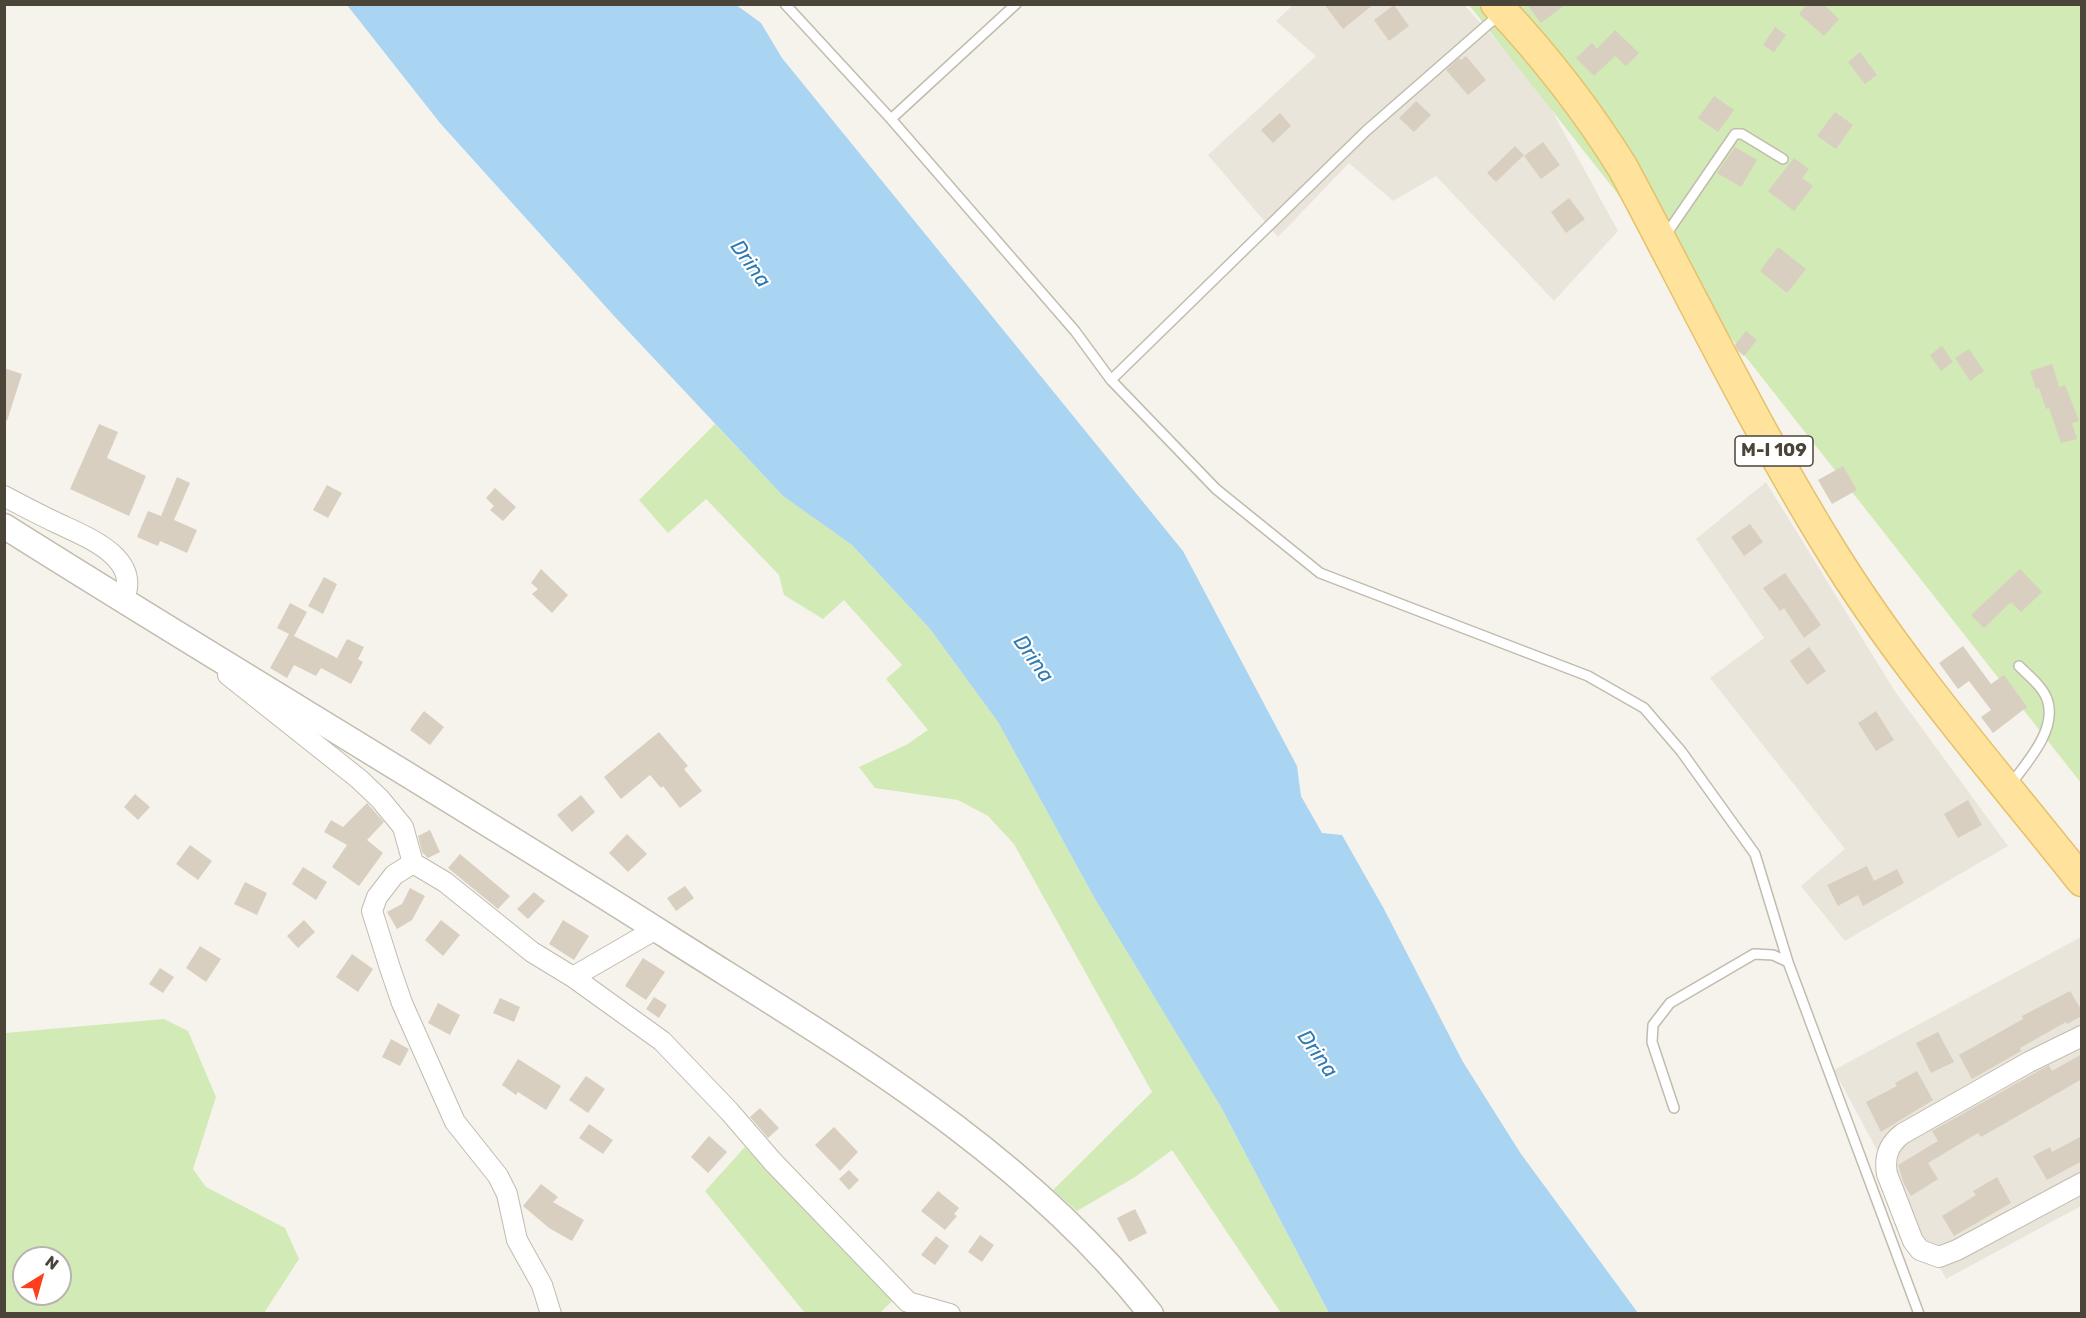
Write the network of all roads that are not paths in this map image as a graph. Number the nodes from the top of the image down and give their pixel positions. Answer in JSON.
{"nodes":[{"id":1,"x":785,"y":4,"type":"edge"},
{"id":2,"x":1016,"y":4,"type":"edge"},
{"id":3,"x":1499,"y":8,"type":"edge"},
{"id":4,"x":891,"y":119,"type":"junction"},
{"id":5,"x":1783,"y":159,"type":"dead end"},
{"id":6,"x":1662,"y":241,"type":"junction"},
{"id":7,"x":1111,"y":380,"type":"junction"},
{"id":8,"x":4,"y":496,"type":"edge"},
{"id":9,"x":4,"y":526,"type":"edge"},
{"id":10,"x":123,"y":601,"type":"junction"},
{"id":11,"x":225,"y":661,"type":"junction"},
{"id":12,"x":2019,"y":666,"type":"dead end"},
{"id":13,"x":2008,"y":789,"type":"junction"},
{"id":14,"x":413,"y":863,"type":"junction"},
{"id":15,"x":2082,"y":880,"type":"edge"},
{"id":16,"x":656,"y":929,"type":"junction"},
{"id":17,"x":1788,"y":962,"type":"junction"},
{"id":18,"x":573,"y":977,"type":"junction"},
{"id":19,"x":2082,"y":1036,"type":"edge"},
{"id":20,"x":1674,"y":1108,"type":"dead end"},
{"id":21,"x":2082,"y":1183,"type":"edge"},
{"id":22,"x":551,"y":1314,"type":"edge"},
{"id":23,"x":950,"y":1314,"type":"edge"},
{"id":24,"x":1151,"y":1314,"type":"edge"},
{"id":25,"x":1919,"y":1314,"type":"edge"}],
"edges":[{"from":1,"to":4,"type":"lane"},
{"from":2,"to":4,"type":"lane"},
{"from":3,"to":6,"type":"main road","number":"M-I 109"},
{"from":3,"to":7,"type":"lane"},
{"from":4,"to":7,"type":"lane"},
{"from":5,"to":6,"type":"lane"},
{"from":6,"to":13,"type":"main road","number":"M-I 109"},
{"from":7,"to":17,"type":"lane"},
{"from":8,"to":10,"type":"street"},
{"from":9,"to":10,"type":"street"},
{"from":10,"to":11,"type":"street"},
{"from":11,"to":14,"type":"street"},
{"from":11,"to":16,"type":"street"},
{"from":12,"to":13,"type":"lane"},
{"from":13,"to":15,"type":"main road","number":"M-I 109"},
{"from":14,"to":18,"type":"street"},
{"from":14,"to":22,"type":"street"},
{"from":16,"to":18,"type":"street"},
{"from":16,"to":24,"type":"street"},
{"from":17,"to":20,"type":"lane"},
{"from":17,"to":25,"type":"lane"},
{"from":18,"to":23,"type":"street"},
{"from":19,"to":21,"type":"street"}]}
